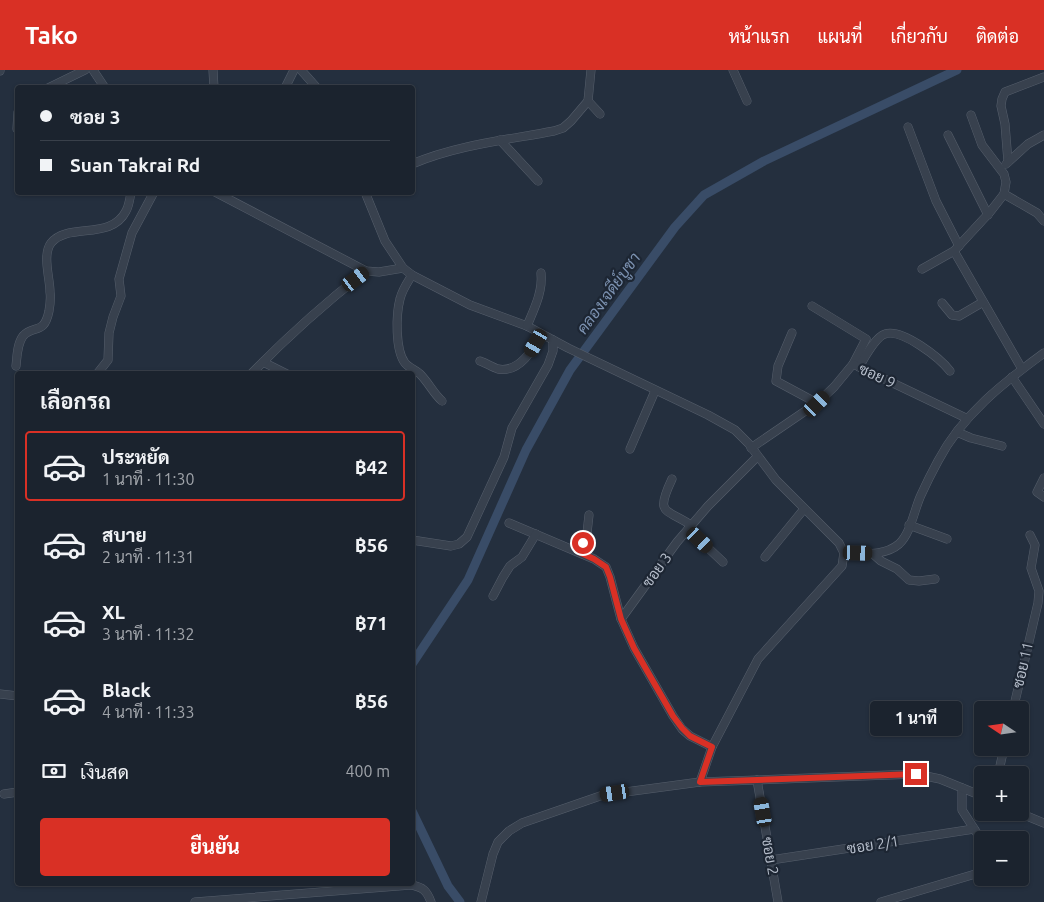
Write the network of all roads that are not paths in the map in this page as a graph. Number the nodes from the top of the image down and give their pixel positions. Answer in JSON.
{"nodes":[{"id":1,"x":85,"y":70,"type":"edge"},
{"id":2,"x":93,"y":70,"type":"edge"},
{"id":3,"x":212,"y":70,"type":"edge"},
{"id":4,"x":294,"y":70,"type":"edge"},
{"id":5,"x":301,"y":70,"type":"edge"},
{"id":6,"x":591,"y":70,"type":"edge"},
{"id":7,"x":744,"y":70,"type":"edge"},
{"id":8,"x":734,"y":73,"type":"edge"},
{"id":9,"x":1044,"y":77,"type":"edge"},
{"id":10,"x":54,"y":85,"type":"edge"},
{"id":11,"x":103,"y":85,"type":"edge"},
{"id":12,"x":214,"y":85,"type":"edge"},
{"id":13,"x":286,"y":85,"type":"edge"},
{"id":14,"x":314,"y":85,"type":"edge"},
{"id":15,"x":588,"y":101,"type":"junction"},
{"id":16,"x":747,"y":101,"type":"dead end"},
{"id":17,"x":600,"y":114,"type":"dead end"},
{"id":18,"x":972,"y":115,"type":"dead end"},
{"id":19,"x":908,"y":127,"type":"dead end"},
{"id":20,"x":948,"y":135,"type":"dead end"},
{"id":21,"x":1044,"y":135,"type":"edge"},
{"id":22,"x":500,"y":140,"type":"junction"},
{"id":23,"x":1008,"y":162,"type":"junction"},
{"id":24,"x":415,"y":163,"type":"edge"},
{"id":25,"x":1000,"y":169,"type":"junction"},
{"id":26,"x":538,"y":180,"type":"dead end"},
{"id":27,"x":1004,"y":194,"type":"junction"},
{"id":28,"x":130,"y":195,"type":"edge"},
{"id":29,"x":152,"y":195,"type":"edge"},
{"id":30,"x":221,"y":195,"type":"edge"},
{"id":31,"x":366,"y":195,"type":"edge"},
{"id":32,"x":988,"y":215,"type":"junction"},
{"id":33,"x":1043,"y":217,"type":"edge"},
{"id":34,"x":956,"y":248,"type":"junction"},
{"id":35,"x":403,"y":268,"type":"junction"},
{"id":36,"x":922,"y":269,"type":"dead end"},
{"id":37,"x":366,"y":271,"type":"junction"},
{"id":38,"x":541,"y":273,"type":"dead end"},
{"id":39,"x":412,"y":275,"type":"junction"},
{"id":40,"x":983,"y":302,"type":"junction"},
{"id":41,"x":942,"y":303,"type":"dead end"},
{"id":42,"x":812,"y":306,"type":"dead end"},
{"id":43,"x":527,"y":326,"type":"junction"},
{"id":44,"x":792,"y":333,"type":"dead end"},
{"id":45,"x":541,"y":334,"type":"junction"},
{"id":46,"x":553,"y":340,"type":"junction"},
{"id":47,"x":1044,"y":353,"type":"edge"},
{"id":48,"x":480,"y":361,"type":"dead end"},
{"id":49,"x":263,"y":362,"type":"junction"},
{"id":50,"x":16,"y":366,"type":"dead end"},
{"id":51,"x":856,"y":366,"type":"junction"},
{"id":52,"x":1022,"y":369,"type":"junction"},
{"id":53,"x":99,"y":371,"type":"edge"},
{"id":54,"x":254,"y":371,"type":"edge"},
{"id":55,"x":281,"y":371,"type":"edge"},
{"id":56,"x":950,"y":371,"type":"dead end"},
{"id":57,"x":1012,"y":377,"type":"junction"},
{"id":58,"x":655,"y":390,"type":"junction"},
{"id":59,"x":442,"y":401,"type":"dead end"},
{"id":60,"x":817,"y":404,"type":"junction"},
{"id":61,"x":966,"y":418,"type":"junction"},
{"id":62,"x":1044,"y":424,"type":"edge"},
{"id":63,"x":957,"y":432,"type":"junction"},
{"id":64,"x":1002,"y":446,"type":"dead end"},
{"id":65,"x":751,"y":448,"type":"junction"},
{"id":66,"x":630,"y":449,"type":"dead end"},
{"id":67,"x":758,"y":457,"type":"junction"},
{"id":68,"x":1044,"y":478,"type":"edge"},
{"id":69,"x":672,"y":479,"type":"dead end"},
{"id":70,"x":1044,"y":497,"type":"edge"},
{"id":71,"x":804,"y":509,"type":"junction"},
{"id":72,"x":589,"y":515,"type":"dead end"},
{"id":73,"x":509,"y":523,"type":"dead end"},
{"id":74,"x":909,"y":525,"type":"junction"},
{"id":75,"x":690,"y":527,"type":"junction"},
{"id":76,"x":536,"y":534,"type":"junction"},
{"id":77,"x":1030,"y":535,"type":"dead end"},
{"id":78,"x":947,"y":539,"type":"dead end"},
{"id":79,"x":415,"y":540,"type":"edge"},
{"id":80,"x":579,"y":552,"type":"junction"},
{"id":81,"x":844,"y":553,"type":"junction"},
{"id":82,"x":873,"y":554,"type":"junction"},
{"id":83,"x":765,"y":557,"type":"dead end"},
{"id":84,"x":723,"y":562,"type":"dead end"},
{"id":85,"x":935,"y":579,"type":"dead end"},
{"id":86,"x":492,"y":596,"type":"dead end"},
{"id":87,"x":621,"y":619,"type":"junction"},
{"id":88,"x":0,"y":694,"type":"edge"},
{"id":89,"x":15,"y":696,"type":"edge"},
{"id":90,"x":1015,"y":701,"type":"edge"},
{"id":91,"x":712,"y":747,"type":"junction"},
{"id":92,"x":757,"y":780,"type":"junction"},
{"id":93,"x":700,"y":782,"type":"junction"},
{"id":94,"x":962,"y":788,"type":"junction"},
{"id":95,"x":15,"y":792,"type":"edge"},
{"id":96,"x":974,"y":793,"type":"edge"},
{"id":97,"x":4,"y":794,"type":"dead end"},
{"id":98,"x":1029,"y":817,"type":"edge"},
{"id":99,"x":1044,"y":823,"type":"edge"},
{"id":100,"x":974,"y":829,"type":"joint"},
{"id":101,"x":771,"y":860,"type":"junction"},
{"id":102,"x":974,"y":874,"type":"edge"},
{"id":103,"x":398,"y":886,"type":"edge"},
{"id":104,"x":415,"y":886,"type":"edge"},
{"id":105,"x":195,"y":902,"type":"edge"},
{"id":106,"x":432,"y":902,"type":"edge"},
{"id":107,"x":481,"y":902,"type":"edge"},
{"id":108,"x":778,"y":902,"type":"edge"},
{"id":109,"x":881,"y":902,"type":"edge"}],
"edges":[{"from":1,"to":10,"type":"street"},
{"from":2,"to":11,"type":"street"},
{"from":3,"to":12,"type":"street"},
{"from":4,"to":13,"type":"street"},
{"from":5,"to":14,"type":"street"},
{"from":6,"to":15,"type":"street"},
{"from":7,"to":8,"type":"street"},
{"from":8,"to":16,"type":"street"},
{"from":9,"to":23,"type":"street"},
{"from":15,"to":17,"type":"street"},
{"from":15,"to":22,"type":"street"},
{"from":18,"to":25,"type":"street"},
{"from":19,"to":34,"type":"street"},
{"from":20,"to":32,"type":"street"},
{"from":21,"to":23,"type":"street"},
{"from":22,"to":24,"type":"street"},
{"from":22,"to":26,"type":"street"},
{"from":23,"to":25,"type":"street"},
{"from":25,"to":27,"type":"street"},
{"from":27,"to":32,"type":"street"},
{"from":27,"to":33,"type":"street"},
{"from":28,"to":50,"type":"street"},
{"from":29,"to":53,"type":"street"},
{"from":30,"to":37,"type":"street"},
{"from":31,"to":35,"type":"street"},
{"from":32,"to":34,"type":"street"},
{"from":34,"to":36,"type":"street"},
{"from":34,"to":40,"type":"street"},
{"from":35,"to":37,"type":"street"},
{"from":35,"to":39,"type":"street"},
{"from":37,"to":49,"type":"street"},
{"from":38,"to":43,"type":"street"},
{"from":39,"to":43,"type":"street"},
{"from":39,"to":59,"type":"street"},
{"from":40,"to":41,"type":"street"},
{"from":40,"to":52,"type":"street"},
{"from":42,"to":51,"type":"street"},
{"from":43,"to":45,"type":"street"},
{"from":44,"to":60,"type":"street"},
{"from":45,"to":46,"type":"street"},
{"from":45,"to":48,"type":"street"},
{"from":46,"to":58,"type":"street"},
{"from":46,"to":79,"type":"street"},
{"from":47,"to":52,"type":"street"},
{"from":49,"to":54,"type":"street"},
{"from":49,"to":55,"type":"street"},
{"from":51,"to":56,"type":"street"},
{"from":51,"to":60,"type":"street","name":"ซอย 9"},
{"from":51,"to":61,"type":"street","name":"ซอย 9"},
{"from":52,"to":57,"type":"street"},
{"from":57,"to":61,"type":"street"},
{"from":57,"to":62,"type":"street"},
{"from":58,"to":65,"type":"street"},
{"from":58,"to":66,"type":"street"},
{"from":60,"to":65,"type":"street","name":"ซอย 9"},
{"from":61,"to":63,"type":"street"},
{"from":63,"to":64,"type":"street"},
{"from":63,"to":74,"type":"street"},
{"from":65,"to":67,"type":"street"},
{"from":67,"to":71,"type":"street"},
{"from":67,"to":75,"type":"street","name":"ซอย 3"},
{"from":68,"to":70,"type":"street"},
{"from":69,"to":75,"type":"street"},
{"from":71,"to":81,"type":"street"},
{"from":71,"to":83,"type":"street"},
{"from":72,"to":80,"type":"street"},
{"from":73,"to":76,"type":"street"},
{"from":74,"to":78,"type":"street"},
{"from":74,"to":82,"type":"street"},
{"from":75,"to":84,"type":"street"},
{"from":75,"to":87,"type":"street","name":"ซอย 3"},
{"from":76,"to":80,"type":"street"},
{"from":76,"to":86,"type":"street"},
{"from":77,"to":90,"type":"street","name":"ซอย 11"},
{"from":80,"to":87,"type":"street"},
{"from":81,"to":82,"type":"street"},
{"from":81,"to":91,"type":"street"},
{"from":82,"to":85,"type":"street"},
{"from":87,"to":91,"type":"street"},
{"from":88,"to":89,"type":"street"},
{"from":91,"to":93,"type":"street"},
{"from":92,"to":93,"type":"street"},
{"from":92,"to":94,"type":"street"},
{"from":92,"to":101,"type":"street","name":"ซอย 2"},
{"from":93,"to":107,"type":"street"},
{"from":94,"to":96,"type":"street"},
{"from":94,"to":100,"type":"street"},
{"from":95,"to":97,"type":"street"},
{"from":98,"to":99,"type":"street"},
{"from":100,"to":101,"type":"street","name":"ซอย 2/1"},
{"from":101,"to":108,"type":"street","name":"ซอย 2"},
{"from":102,"to":109,"type":"street"},
{"from":103,"to":105,"type":"street"},
{"from":104,"to":106,"type":"street"}]}
